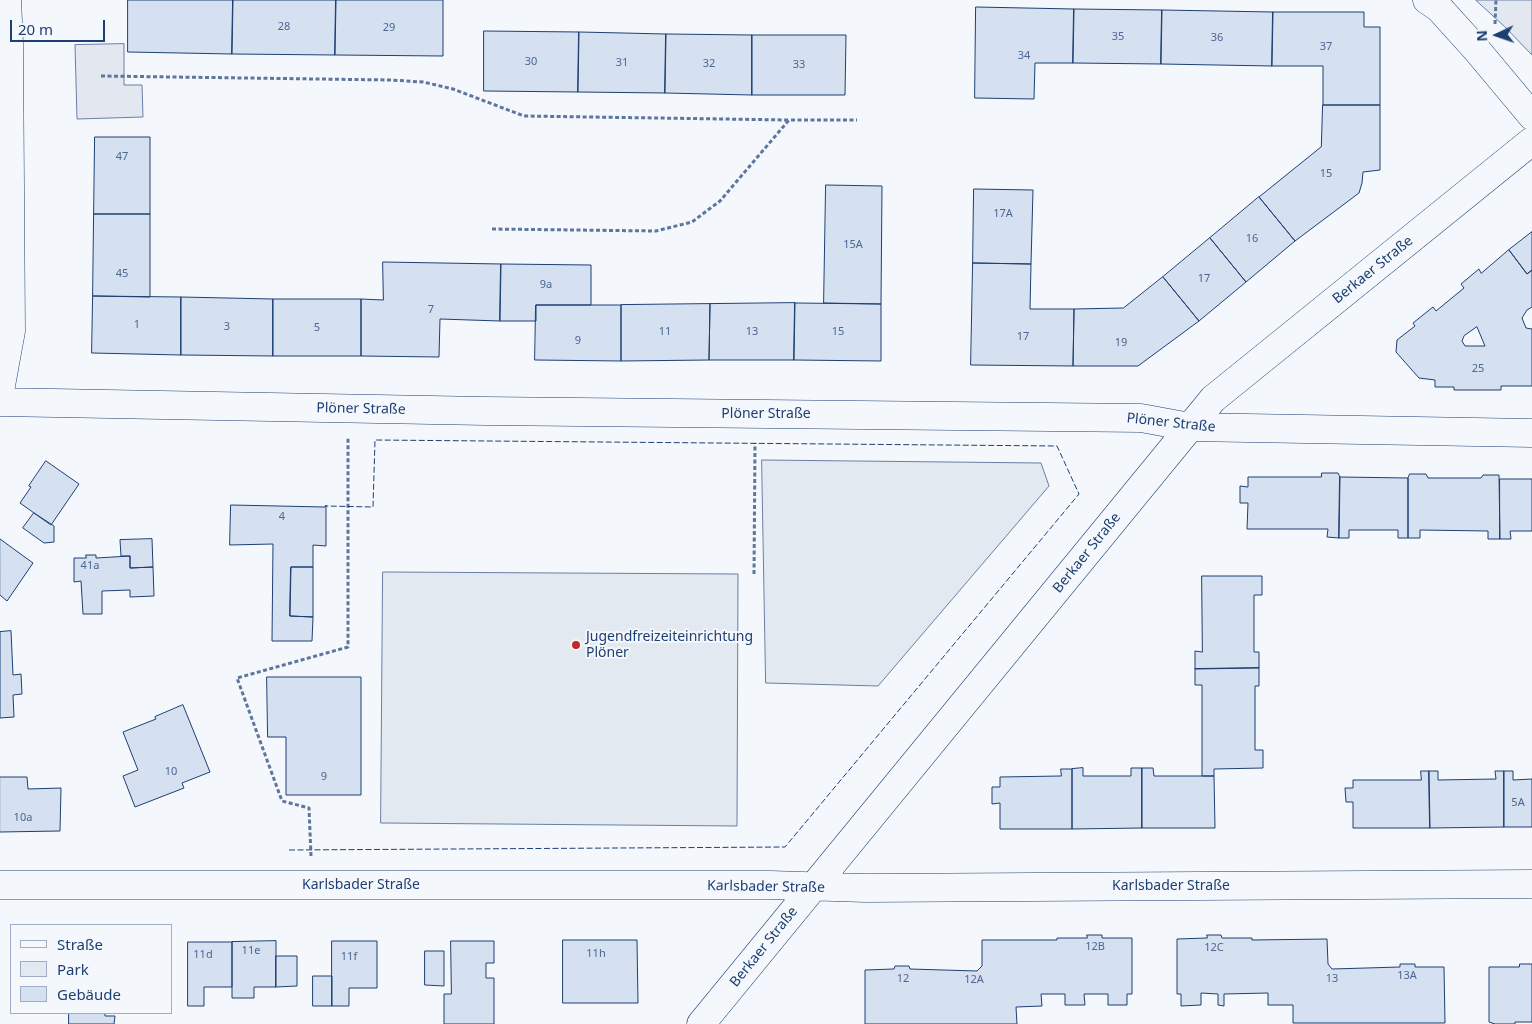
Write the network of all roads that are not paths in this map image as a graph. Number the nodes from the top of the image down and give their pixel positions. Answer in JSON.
{"nodes":[{"id":1,"x":7,"y":0,"type":"edge"},
{"id":2,"x":1427,"y":0,"type":"edge"},
{"id":3,"x":1532,"y":116,"type":"edge"},
{"id":4,"x":1532,"y":141,"type":"edge"},
{"id":5,"x":0,"y":392,"type":"edge"},
{"id":6,"x":0,"y":402,"type":"edge"},
{"id":7,"x":1190,"y":427,"type":"junction"},
{"id":8,"x":1532,"y":433,"type":"edge"},
{"id":9,"x":1532,"y":884,"type":"edge"},
{"id":10,"x":0,"y":885,"type":"edge"},
{"id":11,"x":813,"y":888,"type":"junction"},
{"id":12,"x":701,"y":1024,"type":"edge"}],
"edges":[{"from":1,"to":5,"type":"street"},
{"from":2,"to":3,"type":"street"},
{"from":4,"to":7,"type":"street","name":"Berkaer Straße"},
{"from":6,"to":7,"type":"street","name":"Plöner Straße"},
{"from":7,"to":8,"type":"street","name":"Plöner Straße"},
{"from":7,"to":11,"type":"street","name":"Berkaer Straße"},
{"from":9,"to":11,"type":"street","name":"Karlsbader Straße"},
{"from":10,"to":11,"type":"street","name":"Karlsbader Straße"},
{"from":11,"to":12,"type":"street","name":"Berkaer Straße"}]}
